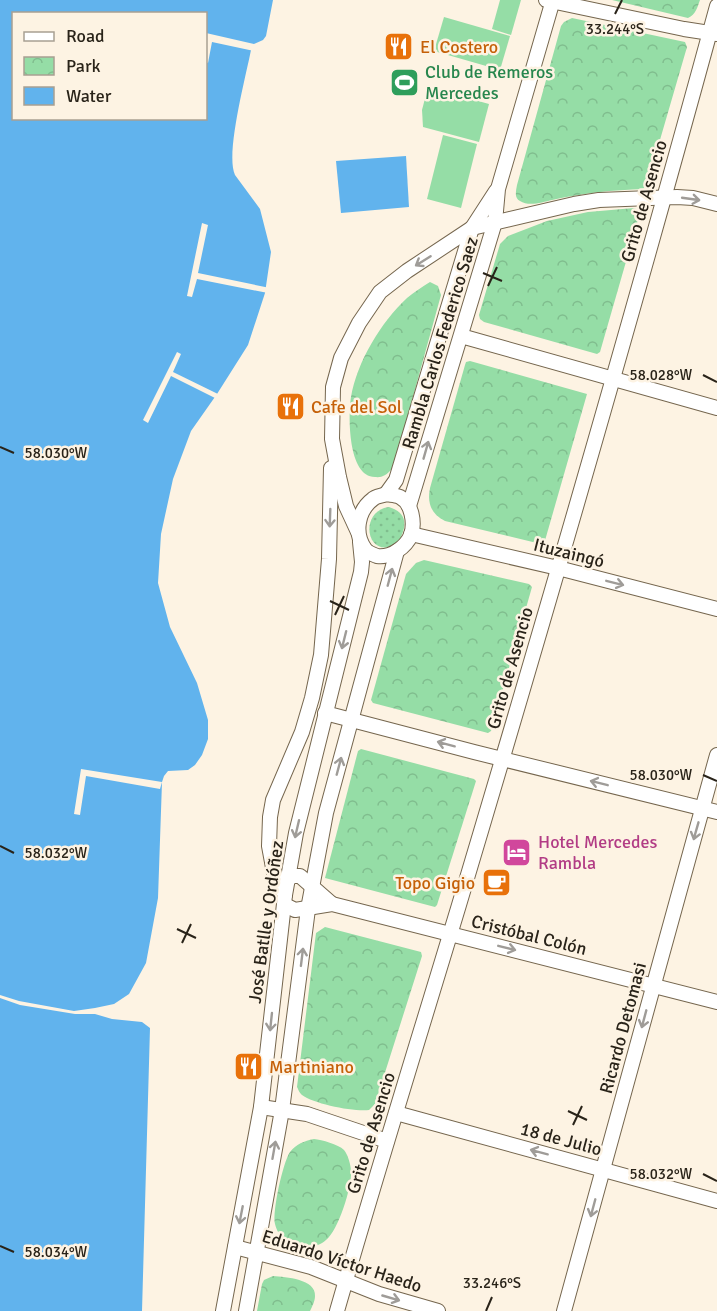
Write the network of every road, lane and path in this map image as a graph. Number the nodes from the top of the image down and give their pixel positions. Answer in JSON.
{"nodes":[{"id":1,"x":550,"y":0,"type":"edge"},
{"id":2,"x":717,"y":6,"type":"edge"},
{"id":3,"x":713,"y":33,"type":"edge"},
{"id":4,"x":498,"y":189,"type":"junction"},
{"id":5,"x":664,"y":197,"type":"junction"},
{"id":6,"x":717,"y":204,"type":"edge"},
{"id":7,"x":495,"y":222,"type":"junction"},
{"id":8,"x":472,"y":228,"type":"junction"},
{"id":9,"x":461,"y":336,"type":"junction"},
{"id":10,"x":612,"y":379,"type":"junction"},
{"id":11,"x":717,"y":408,"type":"edge"},
{"id":12,"x":332,"y":439,"type":"junction"},
{"id":13,"x":386,"y":494,"type":"junction"},
{"id":14,"x":410,"y":506,"type":"junction"},
{"id":15,"x":411,"y":534,"type":"junction"},
{"id":16,"x":359,"y":537,"type":"junction"},
{"id":17,"x":397,"y":551,"type":"junction"},
{"id":18,"x":558,"y":568,"type":"junction"},
{"id":19,"x":717,"y":609,"type":"edge"},
{"id":20,"x":326,"y":712,"type":"junction"},
{"id":21,"x":351,"y":720,"type":"junction"},
{"id":22,"x":717,"y":755,"type":"edge"},
{"id":23,"x":502,"y":759,"type":"junction"},
{"id":24,"x":702,"y":808,"type":"junction"},
{"id":25,"x":717,"y":812,"type":"edge"},
{"id":26,"x":288,"y":878,"type":"junction"},
{"id":27,"x":312,"y":886,"type":"junction"},
{"id":28,"x":285,"y":900,"type":"junction"},
{"id":29,"x":332,"y":904,"type":"junction"},
{"id":30,"x":308,"y":909,"type":"junction"},
{"id":31,"x":450,"y":934,"type":"junction"},
{"id":32,"x":653,"y":986,"type":"junction"},
{"id":33,"x":717,"y":1002,"type":"edge"},
{"id":34,"x":261,"y":1107,"type":"junction"},
{"id":35,"x":282,"y":1110,"type":"junction"},
{"id":36,"x":396,"y":1113,"type":"junction"},
{"id":37,"x":387,"y":1141,"type":"junction"},
{"id":38,"x":603,"y":1169,"type":"junction"},
{"id":39,"x":717,"y":1201,"type":"edge"},
{"id":40,"x":235,"y":1246,"type":"junction"},
{"id":41,"x":256,"y":1252,"type":"junction"},
{"id":42,"x":345,"y":1281,"type":"junction"},
{"id":43,"x":223,"y":1311,"type":"edge"},
{"id":44,"x":246,"y":1311,"type":"edge"},
{"id":45,"x":337,"y":1311,"type":"edge"},
{"id":46,"x":438,"y":1311,"type":"edge"},
{"id":47,"x":564,"y":1311,"type":"edge"}],
"edges":[{"from":1,"to":3,"type":"street"},
{"from":1,"to":4,"type":"street","name":"Rambla Carlos Federico Saez"},
{"from":2,"to":3,"type":"street","name":"Grito de Asencio"},
{"from":3,"to":5,"type":"street","name":"Grito de Asencio"},
{"from":4,"to":7,"type":"street","name":"Rambla Carlos Federico Saez"},
{"from":4,"to":8,"type":"street","name":"Rambla Carlos Federico Saez"},
{"from":5,"to":6,"type":"street","one_way":true},
{"from":5,"to":7,"type":"street"},
{"from":5,"to":10,"type":"street","name":"Grito de Asencio"},
{"from":7,"to":8,"type":"street"},
{"from":7,"to":9,"type":"street","name":"Rambla Carlos Federico Saez"},
{"from":8,"to":12,"type":"street","one_way":true},
{"from":8,"to":13,"type":"street","name":"Rambla Carlos Federico Saez"},
{"from":9,"to":10,"type":"street"},
{"from":14,"to":9,"type":"street","name":"Rambla Carlos Federico Saez","one_way":true},
{"from":10,"to":11,"type":"street"},
{"from":10,"to":18,"type":"street","name":"Grito de Asencio"},
{"from":12,"to":16,"type":"street"},
{"from":12,"to":28,"type":"street","one_way":true},
{"from":13,"to":14,"type":"street"},
{"from":13,"to":16,"type":"street"},
{"from":14,"to":15,"type":"street"},
{"from":15,"to":17,"type":"street"},
{"from":15,"to":18,"type":"street","name":"Ituzaingó"},
{"from":16,"to":17,"type":"street"},
{"from":16,"to":20,"type":"street","name":"José Batlle y Ordóñez","one_way":true},
{"from":21,"to":17,"type":"street","one_way":true},
{"from":18,"to":19,"type":"street","name":"Ituzaingó","one_way":true},
{"from":18,"to":23,"type":"street","name":"Grito de Asencio"},
{"from":20,"to":21,"type":"street"},
{"from":20,"to":26,"type":"street","name":"José Batlle y Ordóñez","one_way":true},
{"from":23,"to":21,"type":"street","one_way":true},
{"from":27,"to":21,"type":"street","one_way":true},
{"from":22,"to":24,"type":"street","name":"Ricardo Detomasi"},
{"from":24,"to":23,"type":"street","one_way":true},
{"from":23,"to":31,"type":"street","name":"Grito de Asencio"},
{"from":24,"to":25,"type":"street"},
{"from":24,"to":32,"type":"street","name":"Ricardo Detomasi","one_way":true},
{"from":26,"to":27,"type":"street"},
{"from":26,"to":28,"type":"street","name":"José Batlle y Ordóñez"},
{"from":27,"to":29,"type":"street"},
{"from":27,"to":30,"type":"street"},
{"from":28,"to":30,"type":"street"},
{"from":28,"to":34,"type":"street","name":"José Batlle y Ordóñez","one_way":true},
{"from":29,"to":30,"type":"street"},
{"from":29,"to":31,"type":"street","name":"Cristóbal Colón"},
{"from":35,"to":30,"type":"street","one_way":true},
{"from":31,"to":32,"type":"street","name":"Cristóbal Colón","one_way":true},
{"from":31,"to":36,"type":"street","name":"Grito de Asencio"},
{"from":32,"to":33,"type":"street","name":"Cristóbal Colón"},
{"from":32,"to":38,"type":"street","name":"Ricardo Detomasi","one_way":true},
{"from":34,"to":35,"type":"street"},
{"from":34,"to":40,"type":"street","name":"José Batlle y Ordóñez","one_way":true},
{"from":35,"to":37,"type":"street"},
{"from":41,"to":35,"type":"street","one_way":true},
{"from":36,"to":37,"type":"street","name":"Grito de Asencio"},
{"from":38,"to":36,"type":"street","name":"18 de Julio","one_way":true},
{"from":37,"to":42,"type":"street","name":"Grito de Asencio"},
{"from":38,"to":39,"type":"street","name":"18 de Julio"},
{"from":38,"to":47,"type":"street","name":"Ricardo Detomasi","one_way":true},
{"from":40,"to":41,"type":"street","name":"Eduardo Víctor Haedo"},
{"from":40,"to":43,"type":"street","name":"José Batlle y Ordóñez"},
{"from":41,"to":42,"type":"street","name":"Eduardo Víctor Haedo"},
{"from":41,"to":44,"type":"street"},
{"from":42,"to":45,"type":"street","name":"Grito de Asencio"},
{"from":42,"to":46,"type":"street","name":"Eduardo Víctor Haedo","one_way":true}]}
